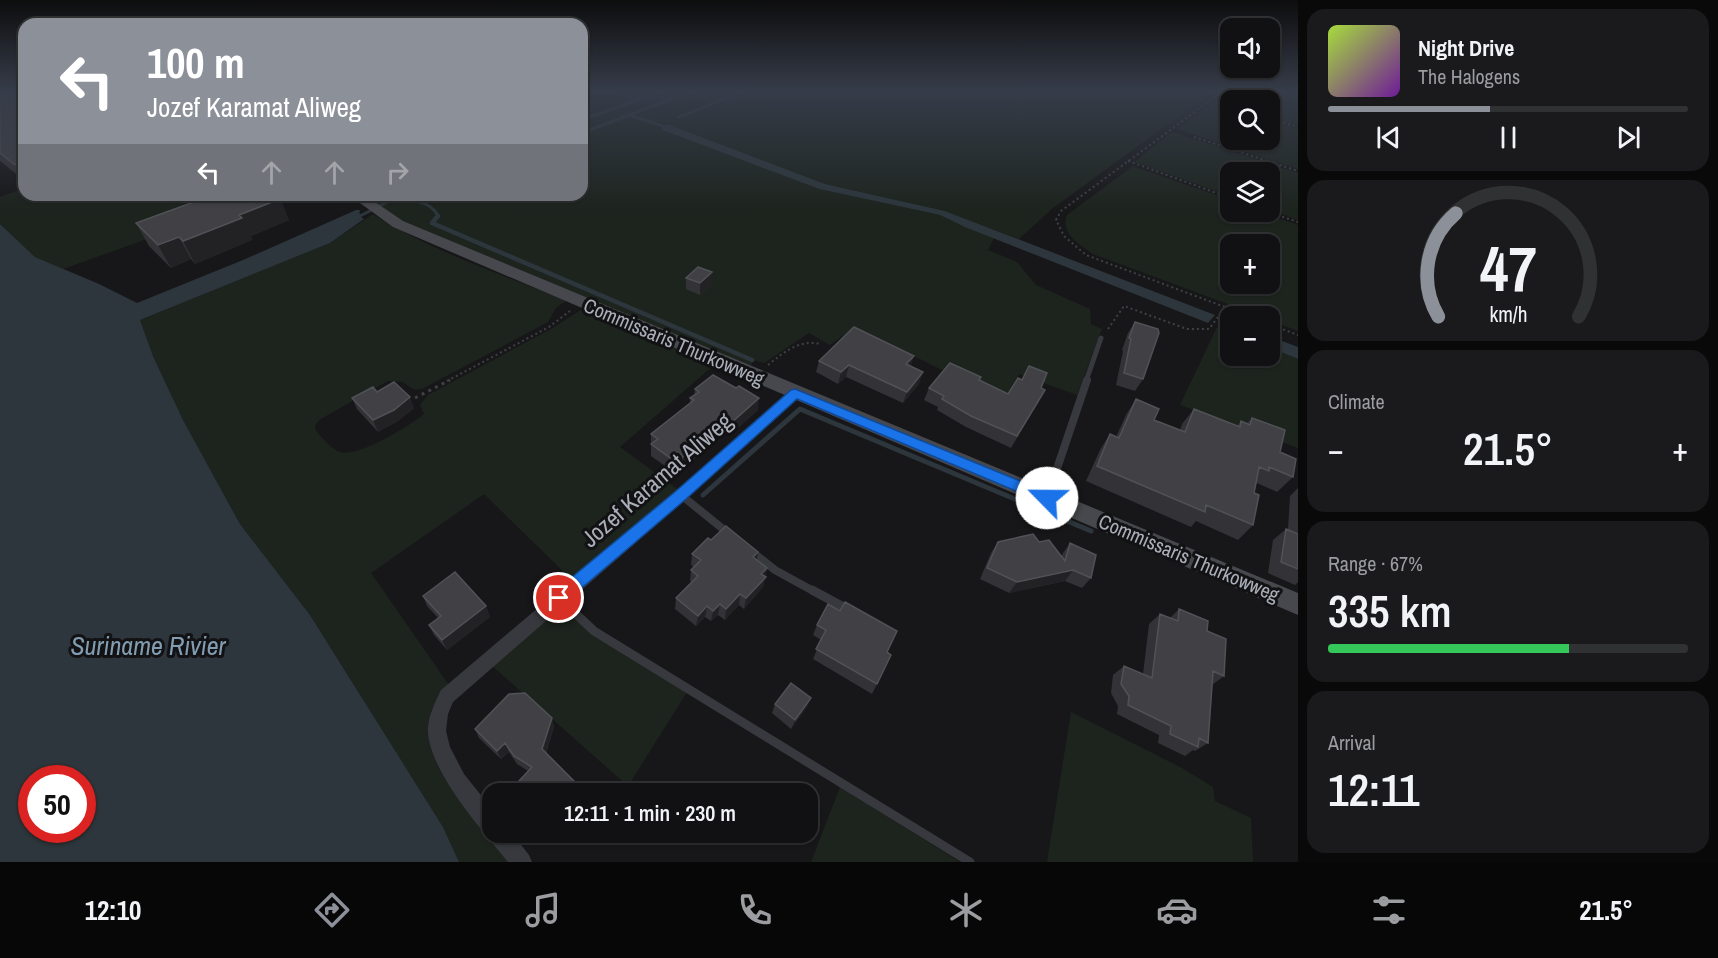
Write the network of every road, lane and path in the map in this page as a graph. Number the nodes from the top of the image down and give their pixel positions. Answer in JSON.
{"nodes":[{"id":1,"x":1168,"y":131,"type":"edge"},
{"id":2,"x":1194,"y":137,"type":"dead end"},
{"id":3,"x":1128,"y":161,"type":"junction"},
{"id":4,"x":1298,"y":171,"type":"edge"},
{"id":5,"x":1220,"y":194,"type":"edge"},
{"id":6,"x":365,"y":201,"type":"edge"},
{"id":7,"x":1280,"y":216,"type":"edge"},
{"id":8,"x":1298,"y":222,"type":"edge"},
{"id":9,"x":581,"y":303,"type":"junction"},
{"id":10,"x":1221,"y":306,"type":"edge"},
{"id":11,"x":1220,"y":315,"type":"edge"},
{"id":12,"x":1280,"y":328,"type":"edge"},
{"id":13,"x":1298,"y":335,"type":"edge"},
{"id":14,"x":1101,"y":338,"type":"joint"},
{"id":15,"x":821,"y":345,"type":"dead end"},
{"id":16,"x":755,"y":376,"type":"junction"},
{"id":17,"x":795,"y":393,"type":"junction"},
{"id":18,"x":415,"y":398,"type":"dead end"},
{"id":19,"x":681,"y":495,"type":"junction"},
{"id":20,"x":1047,"y":498,"type":"junction"},
{"id":21,"x":732,"y":536,"type":"edge"},
{"id":22,"x":741,"y":543,"type":"edge"},
{"id":23,"x":559,"y":598,"type":"junction"},
{"id":24,"x":1298,"y":604,"type":"edge"},
{"id":25,"x":859,"y":615,"type":"edge"},
{"id":26,"x":482,"y":812,"type":"edge"},
{"id":27,"x":506,"y":843,"type":"edge"},
{"id":28,"x":522,"y":862,"type":"edge"},
{"id":29,"x":970,"y":862,"type":"edge"}],
"edges":[{"from":1,"to":3,"type":"path"},
{"from":2,"to":4,"type":"path"},
{"from":3,"to":5,"type":"path"},
{"from":3,"to":10,"type":"path"},
{"from":6,"to":9,"type":"main road","name":"Commissaris Thurkowweg"},
{"from":7,"to":8,"type":"path"},
{"from":9,"to":16,"type":"main road","name":"Commissaris Thurkowweg"},
{"from":9,"to":18,"type":"path"},
{"from":11,"to":14,"type":"path"},
{"from":12,"to":13,"type":"path"},
{"from":14,"to":20,"type":"lane"},
{"from":15,"to":16,"type":"path"},
{"from":16,"to":17,"type":"main road","name":"Commissaris Thurkowweg"},
{"from":17,"to":19,"type":"street","name":"Jozef Karamat Aliweg"},
{"from":17,"to":20,"type":"main road","name":"Commissaris Thurkowweg"},
{"from":19,"to":21,"type":"lane"},
{"from":19,"to":23,"type":"street","name":"Jozef Karamat Aliweg"},
{"from":20,"to":24,"type":"main road","name":"Commissaris Thurkowweg"},
{"from":22,"to":25,"type":"lane"},
{"from":23,"to":26,"type":"street","name":"Jozef Karamat Aliweg"},
{"from":23,"to":29,"type":"lane"},
{"from":27,"to":28,"type":"street"}]}
